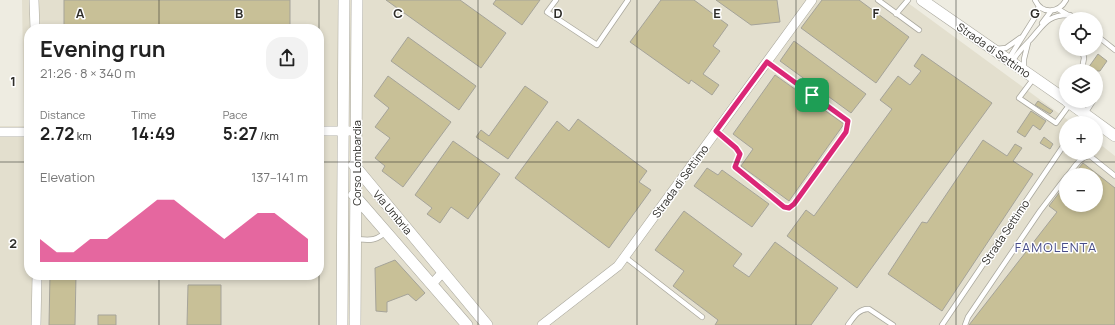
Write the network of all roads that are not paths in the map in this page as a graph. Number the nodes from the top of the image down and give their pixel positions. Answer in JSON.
{"nodes":[{"id":1,"x":34,"y":0,"type":"edge"},
{"id":2,"x":344,"y":0,"type":"edge"},
{"id":3,"x":357,"y":0,"type":"edge"},
{"id":4,"x":556,"y":0,"type":"edge"},
{"id":5,"x":628,"y":0,"type":"edge"},
{"id":6,"x":812,"y":0,"type":"edge"},
{"id":7,"x":878,"y":0,"type":"edge"},
{"id":8,"x":908,"y":0,"type":"edge"},
{"id":9,"x":922,"y":0,"type":"edge"},
{"id":10,"x":1035,"y":0,"type":"edge"},
{"id":11,"x":1066,"y":0,"type":"edge"},
{"id":12,"x":1039,"y":6,"type":"junction"},
{"id":13,"x":1058,"y":9,"type":"junction"},
{"id":14,"x":1051,"y":11,"type":"junction"},
{"id":15,"x":1064,"y":12,"type":"edge"},
{"id":16,"x":896,"y":14,"type":"junction"},
{"id":17,"x":1059,"y":16,"type":"edge"},
{"id":18,"x":35,"y":24,"type":"edge"},
{"id":19,"x":1040,"y":27,"type":"junction"},
{"id":20,"x":919,"y":30,"type":"dead end"},
{"id":21,"x":1024,"y":35,"type":"junction"},
{"id":22,"x":344,"y":37,"type":"junction"},
{"id":23,"x":356,"y":37,"type":"junction"},
{"id":24,"x":1030,"y":40,"type":"junction"},
{"id":25,"x":1103,"y":41,"type":"edge"},
{"id":26,"x":991,"y":49,"type":"junction"},
{"id":27,"x":1115,"y":50,"type":"edge"},
{"id":28,"x":767,"y":62,"type":"junction"},
{"id":29,"x":1010,"y":62,"type":"junction"},
{"id":30,"x":1029,"y":75,"type":"junction"},
{"id":31,"x":1059,"y":96,"type":"edge"},
{"id":32,"x":1065,"y":108,"type":"edge"},
{"id":33,"x":1077,"y":108,"type":"edge"},
{"id":34,"x":1088,"y":108,"type":"edge"},
{"id":35,"x":1085,"y":113,"type":"junction"},
{"id":36,"x":1083,"y":116,"type":"edge"},
{"id":37,"x":324,"y":131,"type":"edge"},
{"id":38,"x":343,"y":131,"type":"junction"},
{"id":39,"x":356,"y":131,"type":"junction"},
{"id":40,"x":716,"y":131,"type":"junction"},
{"id":41,"x":0,"y":132,"type":"edge"},
{"id":42,"x":24,"y":132,"type":"edge"},
{"id":43,"x":1115,"y":136,"type":"edge"},
{"id":44,"x":343,"y":152,"type":"junction"},
{"id":45,"x":1059,"y":152,"type":"edge"},
{"id":46,"x":356,"y":167,"type":"junction"},
{"id":47,"x":1073,"y":168,"type":"edge"},
{"id":48,"x":1115,"y":176,"type":"edge"},
{"id":49,"x":343,"y":183,"type":"junction"},
{"id":50,"x":1059,"y":186,"type":"edge"},
{"id":51,"x":356,"y":196,"type":"junction"},
{"id":52,"x":386,"y":231,"type":"junction"},
{"id":53,"x":355,"y":239,"type":"junction"},
{"id":54,"x":625,"y":257,"type":"junction"},
{"id":55,"x":443,"y":272,"type":"junction"},
{"id":56,"x":342,"y":276,"type":"junction"},
{"id":57,"x":355,"y":276,"type":"junction"},
{"id":58,"x":37,"y":280,"type":"edge"},
{"id":59,"x":432,"y":284,"type":"junction"},
{"id":60,"x":702,"y":317,"type":"dead end"},
{"id":61,"x":943,"y":323,"type":"edge"},
{"id":62,"x":36,"y":325,"type":"edge"},
{"id":63,"x":342,"y":325,"type":"edge"},
{"id":64,"x":355,"y":325,"type":"edge"},
{"id":65,"x":467,"y":325,"type":"edge"},
{"id":66,"x":487,"y":325,"type":"edge"},
{"id":67,"x":542,"y":325,"type":"edge"},
{"id":68,"x":848,"y":325,"type":"edge"},
{"id":69,"x":893,"y":325,"type":"edge"},
{"id":70,"x":965,"y":325,"type":"edge"}],
"edges":[{"from":1,"to":18,"type":"street"},
{"from":2,"to":22,"type":"street","name":"Corso Lombardia"},
{"from":3,"to":23,"type":"street","name":"Corso Lombardia"},
{"from":4,"to":5,"type":"lane"},
{"from":6,"to":28,"type":"street","name":"Strada di Settimo"},
{"from":7,"to":16,"type":"lane"},
{"from":8,"to":16,"type":"lane"},
{"from":9,"to":26,"type":"street","name":"Strada di Settimo"},
{"from":10,"to":12,"type":"lane"},
{"from":11,"to":13,"type":"lane"},
{"from":12,"to":14,"type":"lane"},
{"from":12,"to":21,"type":"lane"},
{"from":13,"to":14,"type":"lane"},
{"from":13,"to":15,"type":"lane"},
{"from":14,"to":19,"type":"lane"},
{"from":16,"to":20,"type":"lane"},
{"from":17,"to":19,"type":"lane"},
{"from":19,"to":24,"type":"lane"},
{"from":21,"to":26,"type":"lane"},
{"from":21,"to":29,"type":"lane"},
{"from":22,"to":23,"type":"street"},
{"from":22,"to":38,"type":"street","name":"Corso Lombardia"},
{"from":23,"to":39,"type":"street","name":"Corso Lombardia"},
{"from":24,"to":29,"type":"lane"},
{"from":24,"to":30,"type":"lane"},
{"from":25,"to":27,"type":"lane"},
{"from":26,"to":29,"type":"street","name":"Strada di Settimo"},
{"from":28,"to":40,"type":"street","name":"Strada di Settimo"},
{"from":28,"to":40,"type":"lane"},
{"from":29,"to":30,"type":"street","name":"Strada di Settimo"},
{"from":30,"to":31,"type":"street","name":"Strada di Settimo"},
{"from":30,"to":32,"type":"lane"},
{"from":33,"to":35,"type":"street","name":"Strada di Settimo"},
{"from":34,"to":35,"type":"lane"},
{"from":35,"to":36,"type":"lane"},
{"from":35,"to":43,"type":"street","name":"Strada di Settimo"},
{"from":37,"to":38,"type":"street"},
{"from":38,"to":39,"type":"street"},
{"from":38,"to":44,"type":"street","name":"Corso Lombardia"},
{"from":39,"to":46,"type":"street","name":"Corso Lombardia"},
{"from":40,"to":54,"type":"street","name":"Strada di Settimo"},
{"from":41,"to":42,"type":"street"},
{"from":44,"to":46,"type":"street","name":"Via Umbria"},
{"from":44,"to":49,"type":"street","name":"Corso Lombardia"},
{"from":45,"to":61,"type":"lane","name":"Strada Settimo"},
{"from":46,"to":51,"type":"street","name":"Corso Lombardia"},
{"from":46,"to":55,"type":"street","name":"Via Umbria"},
{"from":47,"to":48,"type":"lane"},
{"from":49,"to":51,"type":"street","name":"Via Umbria"},
{"from":49,"to":56,"type":"street","name":"Corso Lombardia"},
{"from":50,"to":70,"type":"lane"},
{"from":51,"to":52,"type":"street","name":"Via Umbria"},
{"from":51,"to":53,"type":"street","name":"Corso Lombardia"},
{"from":52,"to":53,"type":"lane"},
{"from":52,"to":59,"type":"street","name":"Via Umbria"},
{"from":53,"to":57,"type":"street","name":"Corso Lombardia"},
{"from":54,"to":60,"type":"lane"},
{"from":54,"to":67,"type":"street","name":"Strada di Settimo"},
{"from":55,"to":59,"type":"street"},
{"from":55,"to":66,"type":"street","name":"Via Umbria"},
{"from":56,"to":57,"type":"street"},
{"from":56,"to":63,"type":"street","name":"Corso Lombardia"},
{"from":57,"to":64,"type":"street","name":"Corso Lombardia"},
{"from":58,"to":62,"type":"street"},
{"from":59,"to":65,"type":"street","name":"Via Umbria"},
{"from":68,"to":69,"type":"lane"}]}
